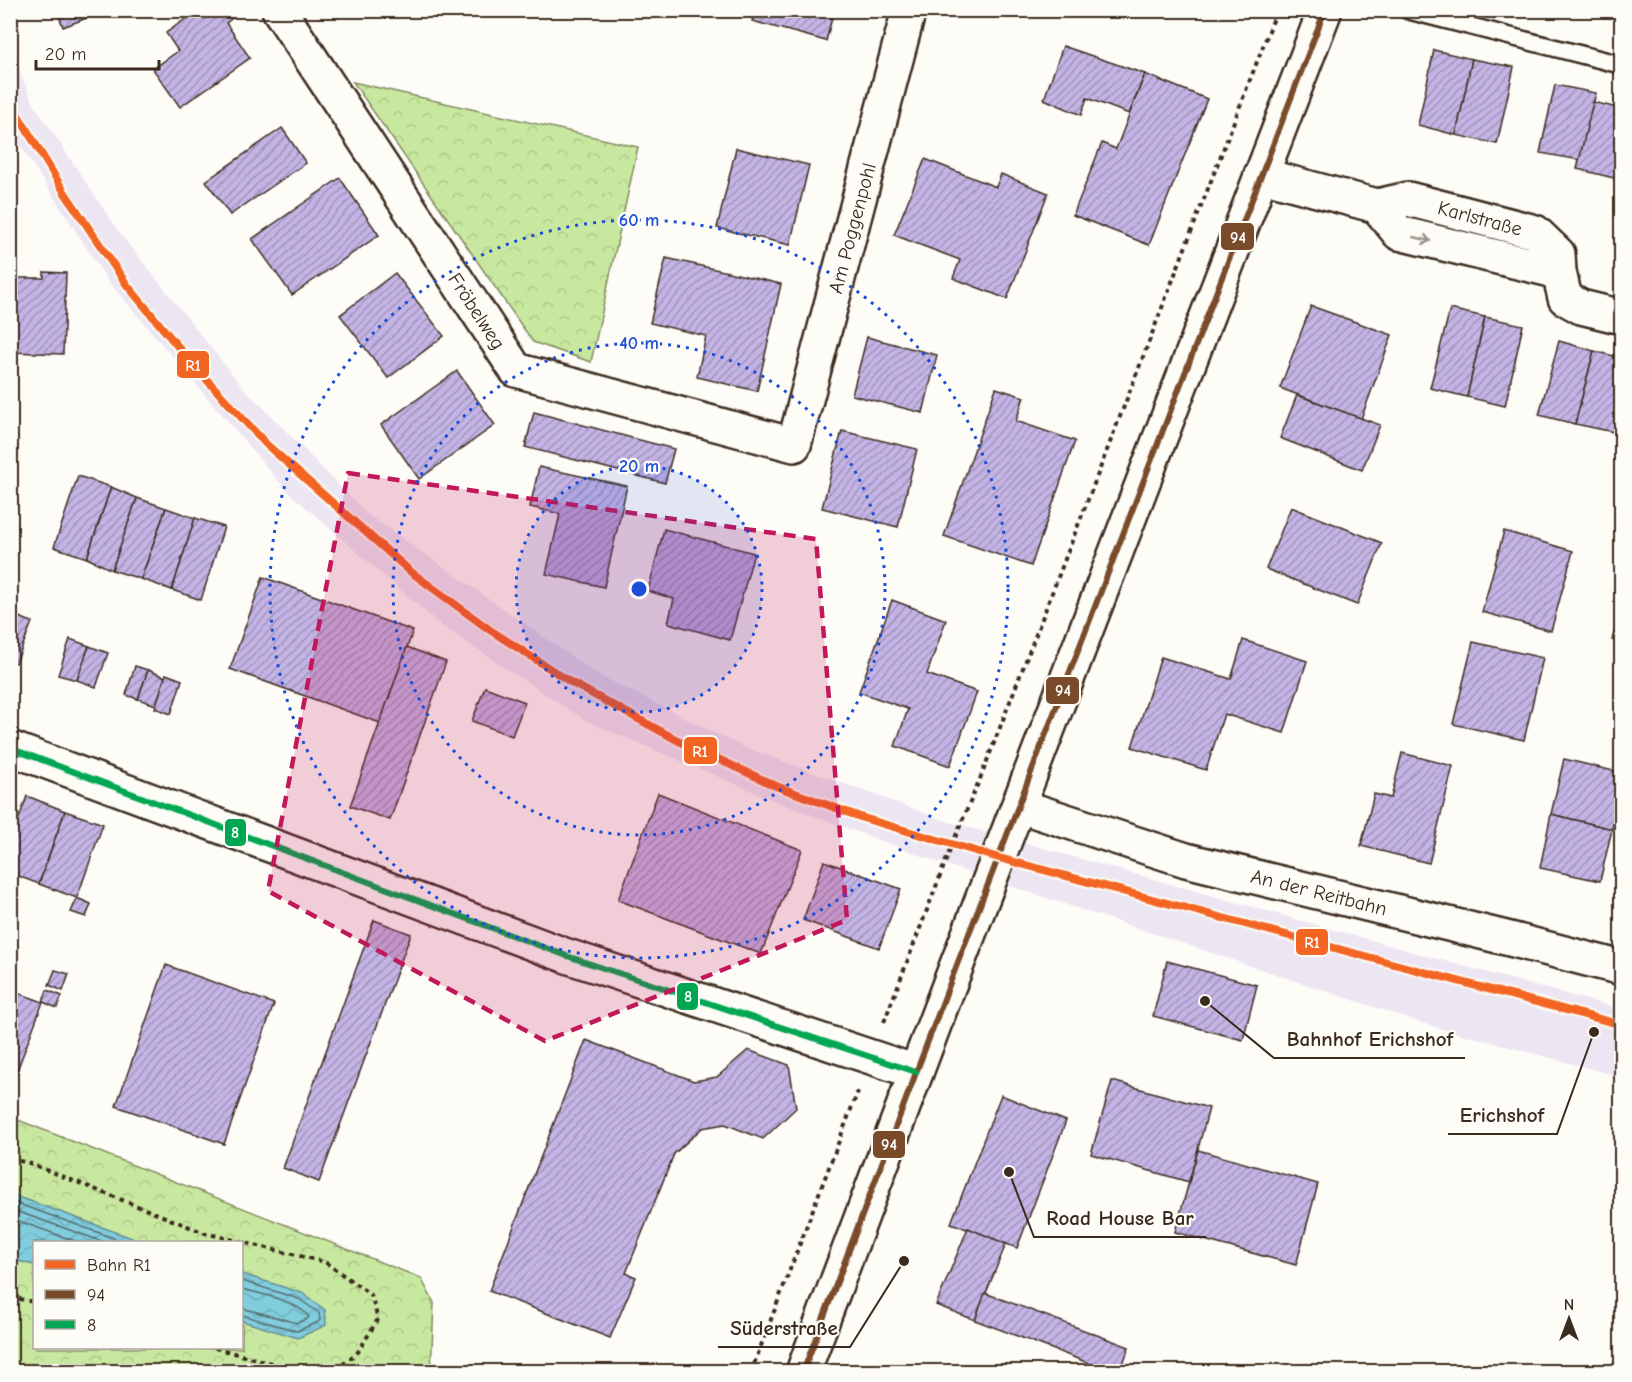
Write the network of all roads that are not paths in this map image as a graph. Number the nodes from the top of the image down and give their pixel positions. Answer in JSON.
{"nodes":[{"id":1,"x":279,"y":10,"type":"edge"},
{"id":2,"x":909,"y":10,"type":"edge"},
{"id":3,"x":1325,"y":10,"type":"edge"},
{"id":4,"x":1407,"y":10,"type":"edge"},
{"id":5,"x":1622,"y":65,"type":"edge"},
{"id":6,"x":1261,"y":175,"type":"junction"},
{"id":7,"x":1622,"y":317,"type":"edge"},
{"id":8,"x":794,"y":445,"type":"joint"},
{"id":9,"x":10,"y":748,"type":"edge"},
{"id":10,"x":1020,"y":806,"type":"junction"},
{"id":11,"x":1622,"y":968,"type":"edge"},
{"id":12,"x":916,"y":1072,"type":"junction"},
{"id":13,"x":802,"y":1371,"type":"edge"}],
"edges":[{"from":1,"to":8,"type":"street","name":"Fröbelweg"},
{"from":2,"to":8,"type":"street","name":"Am Poggenpohl"},
{"from":3,"to":6,"type":"street"},
{"from":4,"to":5,"type":"lane"},
{"from":6,"to":7,"type":"street","name":"Karlstraße"},
{"from":6,"to":10,"type":"street"},
{"from":9,"to":12,"type":"street"},
{"from":10,"to":11,"type":"street","name":"An der Reitbahn"},
{"from":10,"to":12,"type":"street"},
{"from":12,"to":13,"type":"street"}]}
